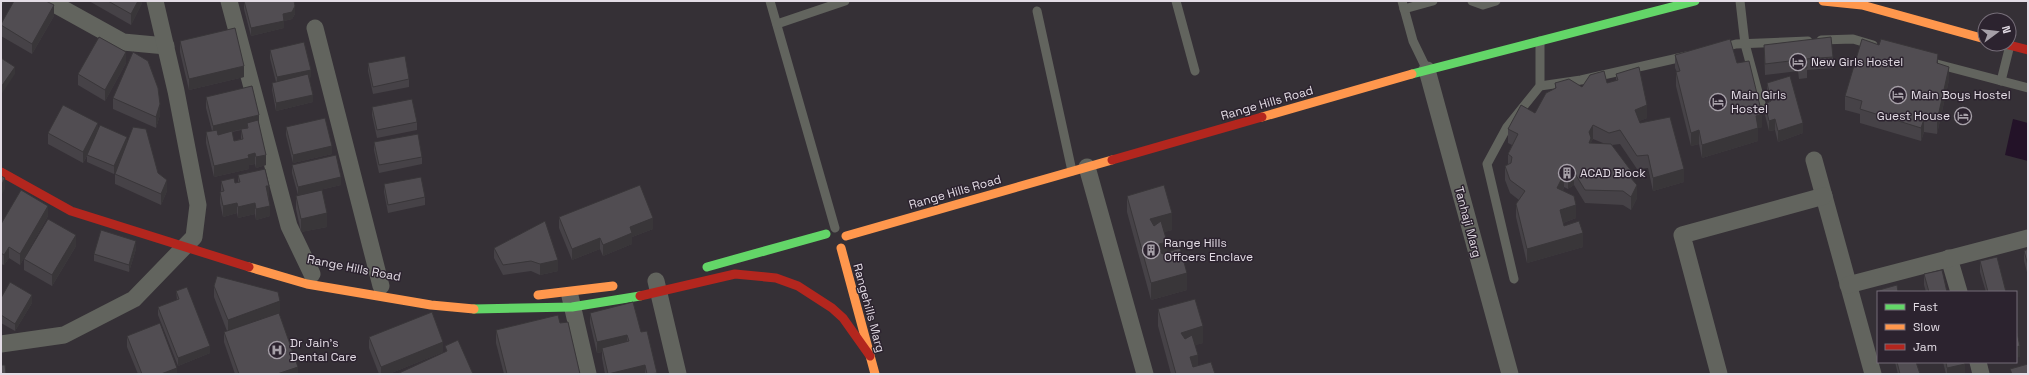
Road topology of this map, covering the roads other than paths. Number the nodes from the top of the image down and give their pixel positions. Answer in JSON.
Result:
{"nodes":[{"id":1,"x":49,"y":1,"type":"edge"},
{"id":2,"x":155,"y":1,"type":"edge"},
{"id":3,"x":229,"y":1,"type":"edge"},
{"id":4,"x":770,"y":1,"type":"edge"},
{"id":5,"x":845,"y":1,"type":"edge"},
{"id":6,"x":1176,"y":1,"type":"edge"},
{"id":7,"x":1433,"y":1,"type":"edge"},
{"id":8,"x":1472,"y":1,"type":"edge"},
{"id":9,"x":1496,"y":1,"type":"edge"},
{"id":10,"x":1695,"y":1,"type":"edge"},
{"id":11,"x":1740,"y":1,"type":"edge"},
{"id":12,"x":1823,"y":1,"type":"edge"},
{"id":13,"x":1403,"y":5,"type":"edge"},
{"id":14,"x":1037,"y":11,"type":"dead end"},
{"id":15,"x":777,"y":24,"type":"junction"},
{"id":16,"x":315,"y":28,"type":"dead end"},
{"id":17,"x":1977,"y":36,"type":"edge"},
{"id":18,"x":1540,"y":40,"type":"junction"},
{"id":19,"x":1745,"y":44,"type":"junction"},
{"id":20,"x":166,"y":46,"type":"junction"},
{"id":21,"x":2017,"y":47,"type":"edge"},
{"id":22,"x":1883,"y":48,"type":"edge"},
{"id":23,"x":1713,"y":50,"type":"edge"},
{"id":24,"x":2028,"y":50,"type":"edge"},
{"id":25,"x":2006,"y":52,"type":"edge"},
{"id":26,"x":1697,"y":53,"type":"edge"},
{"id":27,"x":1928,"y":61,"type":"edge"},
{"id":28,"x":1427,"y":70,"type":"junction"},
{"id":29,"x":1195,"y":71,"type":"dead end"},
{"id":30,"x":2001,"y":81,"type":"junction"},
{"id":31,"x":1540,"y":86,"type":"junction"},
{"id":32,"x":2028,"y":88,"type":"edge"},
{"id":33,"x":1762,"y":107,"type":"edge"},
{"id":34,"x":1814,"y":160,"type":"dead end"},
{"id":35,"x":1079,"y":169,"type":"junction"},
{"id":36,"x":1,"y":172,"type":"edge"},
{"id":37,"x":1824,"y":196,"type":"junction"},
{"id":38,"x":835,"y":228,"type":"junction"},
{"id":39,"x":826,"y":234,"type":"junction"},
{"id":40,"x":846,"y":236,"type":"junction"},
{"id":41,"x":2028,"y":238,"type":"edge"},
{"id":42,"x":191,"y":239,"type":"junction"},
{"id":43,"x":834,"y":247,"type":"junction"},
{"id":44,"x":1949,"y":258,"type":"junction"},
{"id":45,"x":757,"y":268,"type":"dead end"},
{"id":46,"x":697,"y":269,"type":"dead end"},
{"id":47,"x":309,"y":273,"type":"dead end"},
{"id":48,"x":735,"y":274,"type":"junction"},
{"id":49,"x":1514,"y":279,"type":"dead end"},
{"id":50,"x":656,"y":284,"type":"junction"},
{"id":51,"x":620,"y":285,"type":"dead end"},
{"id":52,"x":1848,"y":285,"type":"junction"},
{"id":53,"x":380,"y":286,"type":"dead end"},
{"id":54,"x":1958,"y":291,"type":"edge"},
{"id":55,"x":531,"y":295,"type":"dead end"},
{"id":56,"x":570,"y":299,"type":"junction"},
{"id":57,"x":1,"y":344,"type":"edge"},
{"id":58,"x":870,"y":356,"type":"junction"},
{"id":59,"x":1978,"y":363,"type":"edge"},
{"id":60,"x":588,"y":374,"type":"edge"},
{"id":61,"x":678,"y":374,"type":"edge"},
{"id":62,"x":875,"y":374,"type":"edge"},
{"id":63,"x":1145,"y":374,"type":"edge"},
{"id":64,"x":1510,"y":374,"type":"edge"},
{"id":65,"x":1719,"y":374,"type":"edge"},
{"id":66,"x":1873,"y":374,"type":"edge"},
{"id":67,"x":1981,"y":374,"type":"edge"}],
"edges":[{"from":1,"to":20,"type":"street"},
{"from":2,"to":20,"type":"street"},
{"from":3,"to":47,"type":"street"},
{"from":4,"to":15,"type":"lane"},
{"from":5,"to":15,"type":"lane"},
{"from":6,"to":29,"type":"lane"},
{"from":7,"to":13,"type":"lane"},
{"from":8,"to":9,"type":"lane"},
{"from":10,"to":18,"type":"main road","name":"Range Hills Road"},
{"from":11,"to":19,"type":"lane"},
{"from":12,"to":17,"type":"main road"},
{"from":13,"to":28,"type":"lane"},
{"from":14,"to":35,"type":"lane"},
{"from":15,"to":38,"type":"lane"},
{"from":16,"to":53,"type":"street"},
{"from":18,"to":28,"type":"main road","name":"Range Hills Road"},
{"from":18,"to":31,"type":"lane"},
{"from":19,"to":22,"type":"lane"},
{"from":19,"to":23,"type":"lane"},
{"from":19,"to":33,"type":"lane"},
{"from":20,"to":42,"type":"street"},
{"from":21,"to":24,"type":"main road"},
{"from":25,"to":30,"type":"lane"},
{"from":26,"to":31,"type":"lane"},
{"from":27,"to":30,"type":"lane"},
{"from":28,"to":35,"type":"main road","name":"Range Hills Road"},
{"from":28,"to":64,"type":"street","name":"Tanhaji Marg"},
{"from":30,"to":32,"type":"lane"},
{"from":31,"to":49,"type":"lane"},
{"from":34,"to":37,"type":"street"},
{"from":35,"to":40,"type":"main road","name":"Range Hills Road"},
{"from":35,"to":63,"type":"street"},
{"from":36,"to":42,"type":"main road"},
{"from":37,"to":52,"type":"street"},
{"from":37,"to":65,"type":"street"},
{"from":38,"to":39,"type":"main road"},
{"from":38,"to":40,"type":"main road"},
{"from":39,"to":43,"type":"main road"},
{"from":39,"to":46,"type":"main road"},
{"from":40,"to":43,"type":"main road"},
{"from":41,"to":44,"type":"street"},
{"from":42,"to":56,"type":"main road"},
{"from":42,"to":57,"type":"street"},
{"from":43,"to":58,"type":"main road","name":"Rangehills Marg"},
{"from":44,"to":52,"type":"street"},
{"from":44,"to":54,"type":"street"},
{"from":45,"to":48,"type":"main road"},
{"from":48,"to":50,"type":"main road"},
{"from":48,"to":58,"type":"main road"},
{"from":50,"to":56,"type":"main road"},
{"from":50,"to":61,"type":"street"},
{"from":51,"to":56,"type":"main road"},
{"from":52,"to":66,"type":"street"},
{"from":55,"to":56,"type":"main road"},
{"from":56,"to":60,"type":"street"},
{"from":58,"to":62,"type":"main road","name":"Rangehills Marg"},
{"from":59,"to":67,"type":"street"}]}
